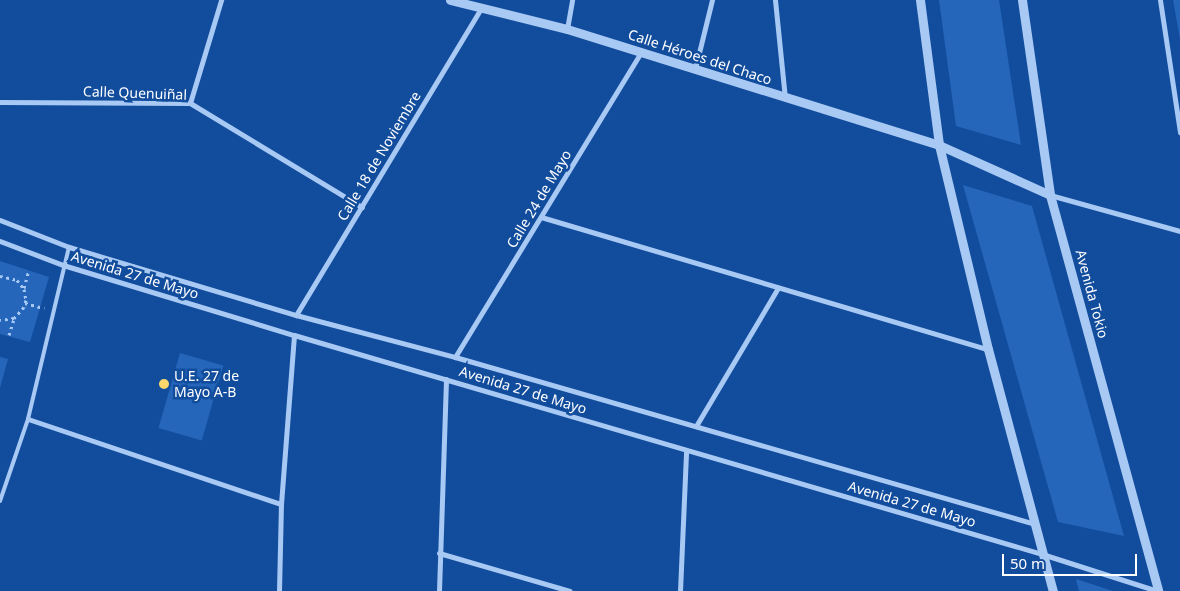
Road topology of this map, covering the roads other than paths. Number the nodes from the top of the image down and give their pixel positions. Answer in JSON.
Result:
{"nodes":[{"id":1,"x":221,"y":0,"type":"edge"},
{"id":2,"x":450,"y":0,"type":"edge"},
{"id":3,"x":572,"y":0,"type":"edge"},
{"id":4,"x":712,"y":0,"type":"edge"},
{"id":5,"x":775,"y":0,"type":"edge"},
{"id":6,"x":920,"y":0,"type":"edge"},
{"id":7,"x":1022,"y":0,"type":"edge"},
{"id":8,"x":1160,"y":0,"type":"edge"},
{"id":9,"x":481,"y":8,"type":"junction"},
{"id":10,"x":567,"y":30,"type":"junction"},
{"id":11,"x":641,"y":52,"type":"junction"},
{"id":12,"x":695,"y":69,"type":"junction"},
{"id":13,"x":785,"y":98,"type":"junction"},
{"id":14,"x":0,"y":102,"type":"edge"},
{"id":15,"x":190,"y":104,"type":"junction"},
{"id":16,"x":1179,"y":114,"type":"edge"},
{"id":17,"x":1180,"y":132,"type":"edge"},
{"id":18,"x":939,"y":145,"type":"junction"},
{"id":19,"x":1050,"y":194,"type":"junction"},
{"id":20,"x":362,"y":207,"type":"junction"},
{"id":21,"x":541,"y":217,"type":"junction"},
{"id":22,"x":0,"y":220,"type":"edge"},
{"id":23,"x":1180,"y":231,"type":"edge"},
{"id":24,"x":0,"y":241,"type":"edge"},
{"id":25,"x":69,"y":247,"type":"junction"},
{"id":26,"x":63,"y":264,"type":"junction"},
{"id":27,"x":778,"y":288,"type":"junction"},
{"id":28,"x":296,"y":315,"type":"junction"},
{"id":29,"x":294,"y":335,"type":"junction"},
{"id":30,"x":988,"y":349,"type":"junction"},
{"id":31,"x":455,"y":357,"type":"junction"},
{"id":32,"x":446,"y":379,"type":"junction"},
{"id":33,"x":28,"y":419,"type":"junction"},
{"id":34,"x":696,"y":426,"type":"junction"},
{"id":35,"x":686,"y":450,"type":"junction"},
{"id":36,"x":0,"y":501,"type":"edge"},
{"id":37,"x":281,"y":504,"type":"junction"},
{"id":38,"x":1036,"y":524,"type":"junction"},
{"id":39,"x":440,"y":553,"type":"junction"},
{"id":40,"x":1042,"y":554,"type":"junction"},
{"id":41,"x":279,"y":591,"type":"edge"},
{"id":42,"x":438,"y":591,"type":"edge"},
{"id":43,"x":570,"y":591,"type":"edge"},
{"id":44,"x":680,"y":591,"type":"edge"},
{"id":45,"x":1053,"y":591,"type":"edge"},
{"id":46,"x":1157,"y":591,"type":"edge"}],
"edges":[{"from":1,"to":15,"type":"street"},
{"from":2,"to":9,"type":"street","name":"Calle Héroes del Chaco"},
{"from":3,"to":10,"type":"street"},
{"from":4,"to":12,"type":"street"},
{"from":5,"to":13,"type":"street"},
{"from":6,"to":18,"type":"street"},
{"from":7,"to":19,"type":"street","name":"Avenida Tokio"},
{"from":8,"to":16,"type":"street"},
{"from":9,"to":10,"type":"street","name":"Calle Héroes del Chaco"},
{"from":9,"to":20,"type":"street","name":"Calle 18 de Noviembre"},
{"from":10,"to":11,"type":"street","name":"Calle Héroes del Chaco"},
{"from":11,"to":12,"type":"street","name":"Calle Héroes del Chaco"},
{"from":11,"to":21,"type":"street","name":"Calle 24 de Mayo"},
{"from":12,"to":13,"type":"street","name":"Calle Héroes del Chaco"},
{"from":13,"to":18,"type":"street","name":"Calle Héroes del Chaco"},
{"from":14,"to":15,"type":"street","name":"Calle Quenuiñal"},
{"from":15,"to":20,"type":"street","name":"Calle Quenuiñal"},
{"from":16,"to":17,"type":"street"},
{"from":18,"to":19,"type":"street","name":"Calle Héroes del Chaco"},
{"from":18,"to":30,"type":"street"},
{"from":19,"to":23,"type":"street"},
{"from":19,"to":46,"type":"street","name":"Avenida Tokio"},
{"from":20,"to":28,"type":"street","name":"Calle 18 de Noviembre"},
{"from":21,"to":27,"type":"street"},
{"from":21,"to":31,"type":"street","name":"Calle 24 de Mayo"},
{"from":22,"to":25,"type":"street","name":"Avenida 27 de Mayo"},
{"from":24,"to":26,"type":"street","name":"Avenida 27 de Mayo"},
{"from":25,"to":26,"type":"lane"},
{"from":25,"to":28,"type":"street","name":"Avenida 27 de Mayo"},
{"from":26,"to":29,"type":"street","name":"Avenida 27 de Mayo"},
{"from":26,"to":33,"type":"lane"},
{"from":27,"to":30,"type":"street"},
{"from":27,"to":34,"type":"street"},
{"from":28,"to":31,"type":"street","name":"Avenida 27 de Mayo"},
{"from":29,"to":32,"type":"street","name":"Avenida 27 de Mayo"},
{"from":29,"to":37,"type":"street"},
{"from":30,"to":38,"type":"street"},
{"from":31,"to":34,"type":"street","name":"Avenida 27 de Mayo"},
{"from":32,"to":35,"type":"street","name":"Avenida 27 de Mayo"},
{"from":32,"to":39,"type":"street"},
{"from":33,"to":36,"type":"lane"},
{"from":33,"to":37,"type":"street"},
{"from":34,"to":38,"type":"street","name":"Avenida 27 de Mayo"},
{"from":35,"to":40,"type":"street","name":"Avenida 27 de Mayo"},
{"from":35,"to":44,"type":"street"},
{"from":37,"to":41,"type":"street"},
{"from":38,"to":40,"type":"street"},
{"from":39,"to":42,"type":"street"},
{"from":39,"to":43,"type":"street"},
{"from":40,"to":45,"type":"street"},
{"from":40,"to":46,"type":"street","name":"Avenida 27 de Mayo"}]}
